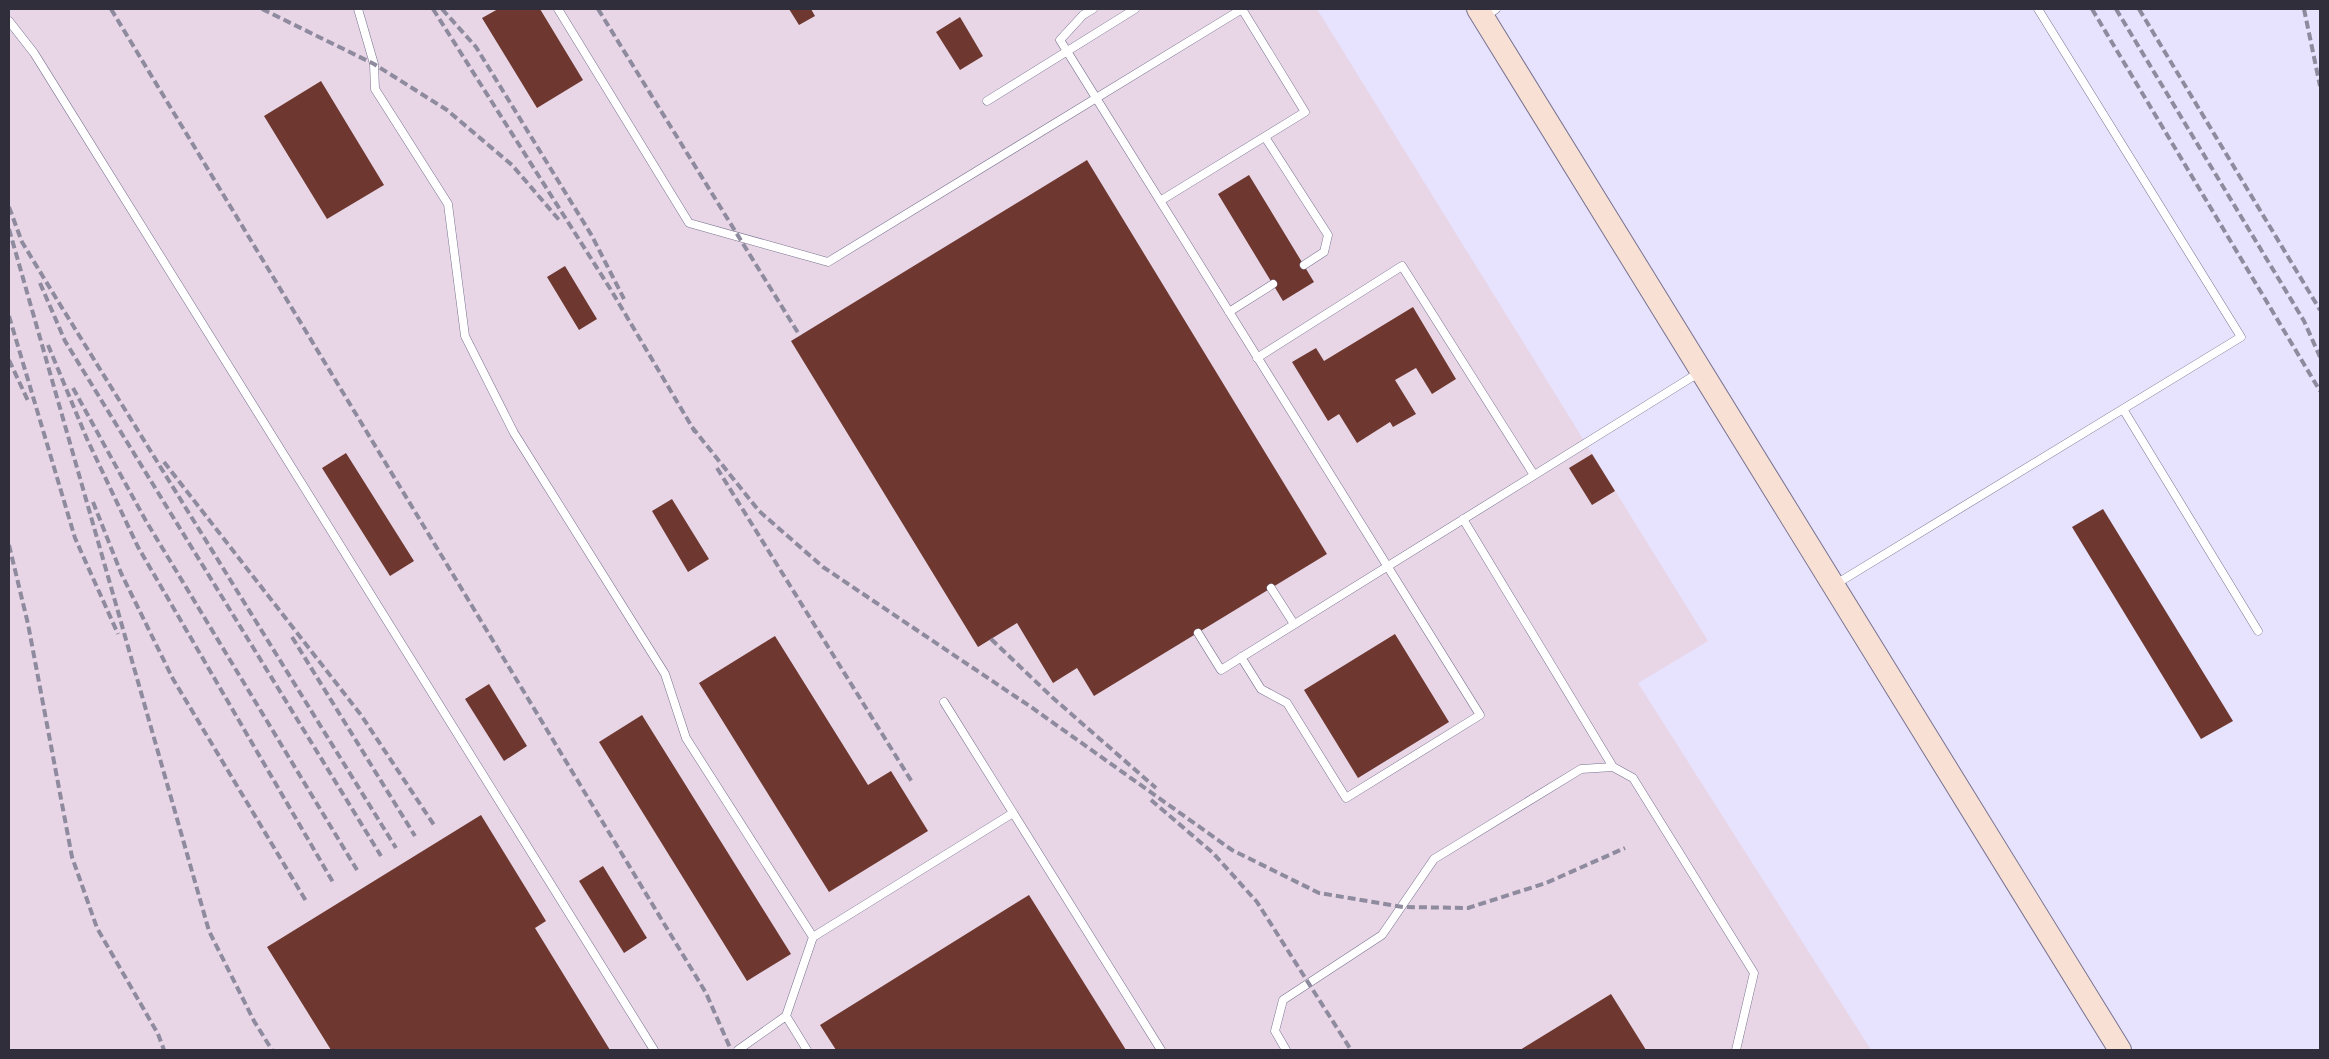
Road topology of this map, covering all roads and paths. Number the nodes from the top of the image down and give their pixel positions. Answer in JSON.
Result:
{"nodes":[{"id":1,"x":358,"y":9,"type":"edge"},
{"id":2,"x":558,"y":9,"type":"edge"},
{"id":3,"x":1092,"y":9,"type":"edge"},
{"id":4,"x":1135,"y":9,"type":"edge"},
{"id":5,"x":1242,"y":9,"type":"edge"},
{"id":6,"x":2038,"y":9,"type":"edge"},
{"id":7,"x":1486,"y":12,"type":"edge"},
{"id":8,"x":9,"y":21,"type":"edge"},
{"id":9,"x":1067,"y":52,"type":"junction"},
{"id":10,"x":1096,"y":98,"type":"junction"},
{"id":11,"x":987,"y":101,"type":"dead end"},
{"id":12,"x":1265,"y":137,"type":"junction"},
{"id":13,"x":1160,"y":201,"type":"junction"},
{"id":14,"x":1304,"y":265,"type":"dead end"},
{"id":15,"x":1273,"y":284,"type":"dead end"},
{"id":16,"x":1229,"y":312,"type":"junction"},
{"id":17,"x":1257,"y":358,"type":"junction"},
{"id":18,"x":1700,"y":372,"type":"junction"},
{"id":19,"x":2123,"y":409,"type":"junction"},
{"id":20,"x":1534,"y":475,"type":"junction"},
{"id":21,"x":1463,"y":519,"type":"junction"},
{"id":22,"x":1387,"y":566,"type":"junction"},
{"id":23,"x":1832,"y":586,"type":"junction"},
{"id":24,"x":1271,"y":588,"type":"dead end"},
{"id":25,"x":1294,"y":624,"type":"junction"},
{"id":26,"x":2258,"y":631,"type":"dead end"},
{"id":27,"x":1198,"y":633,"type":"dead end"},
{"id":28,"x":1241,"y":657,"type":"junction"},
{"id":29,"x":944,"y":702,"type":"dead end"},
{"id":30,"x":1613,"y":767,"type":"junction"},
{"id":31,"x":1013,"y":813,"type":"junction"},
{"id":32,"x":813,"y":937,"type":"junction"},
{"id":33,"x":786,"y":1016,"type":"junction"},
{"id":34,"x":654,"y":1050,"type":"edge"},
{"id":35,"x":738,"y":1050,"type":"edge"},
{"id":36,"x":807,"y":1050,"type":"edge"},
{"id":37,"x":1161,"y":1050,"type":"edge"},
{"id":38,"x":1286,"y":1050,"type":"edge"},
{"id":39,"x":1736,"y":1050,"type":"edge"},
{"id":40,"x":2120,"y":1050,"type":"edge"}],
"edges":[{"from":1,"to":32,"type":"lane"},
{"from":2,"to":10,"type":"lane"},
{"from":3,"to":9,"type":"lane"},
{"from":4,"to":9,"type":"lane"},
{"from":5,"to":10,"type":"lane"},
{"from":5,"to":12,"type":"lane"},
{"from":6,"to":19,"type":"lane"},
{"from":7,"to":18,"type":"street"},
{"from":8,"to":34,"type":"lane"},
{"from":9,"to":10,"type":"lane"},
{"from":9,"to":11,"type":"lane"},
{"from":10,"to":13,"type":"lane"},
{"from":12,"to":13,"type":"lane"},
{"from":12,"to":14,"type":"lane"},
{"from":13,"to":16,"type":"lane"},
{"from":15,"to":16,"type":"lane"},
{"from":16,"to":17,"type":"lane"},
{"from":17,"to":20,"type":"lane"},
{"from":17,"to":22,"type":"lane"},
{"from":18,"to":20,"type":"lane"},
{"from":18,"to":23,"type":"street"},
{"from":19,"to":23,"type":"lane"},
{"from":19,"to":26,"type":"lane"},
{"from":20,"to":21,"type":"lane"},
{"from":21,"to":22,"type":"lane"},
{"from":21,"to":30,"type":"lane"},
{"from":22,"to":25,"type":"lane"},
{"from":22,"to":28,"type":"lane"},
{"from":23,"to":40,"type":"street"},
{"from":24,"to":25,"type":"lane"},
{"from":25,"to":28,"type":"lane"},
{"from":27,"to":28,"type":"lane"},
{"from":29,"to":31,"type":"lane"},
{"from":30,"to":38,"type":"lane"},
{"from":30,"to":39,"type":"lane"},
{"from":31,"to":32,"type":"lane"},
{"from":31,"to":37,"type":"lane"},
{"from":32,"to":33,"type":"lane"},
{"from":33,"to":35,"type":"lane"},
{"from":33,"to":36,"type":"lane"}]}
